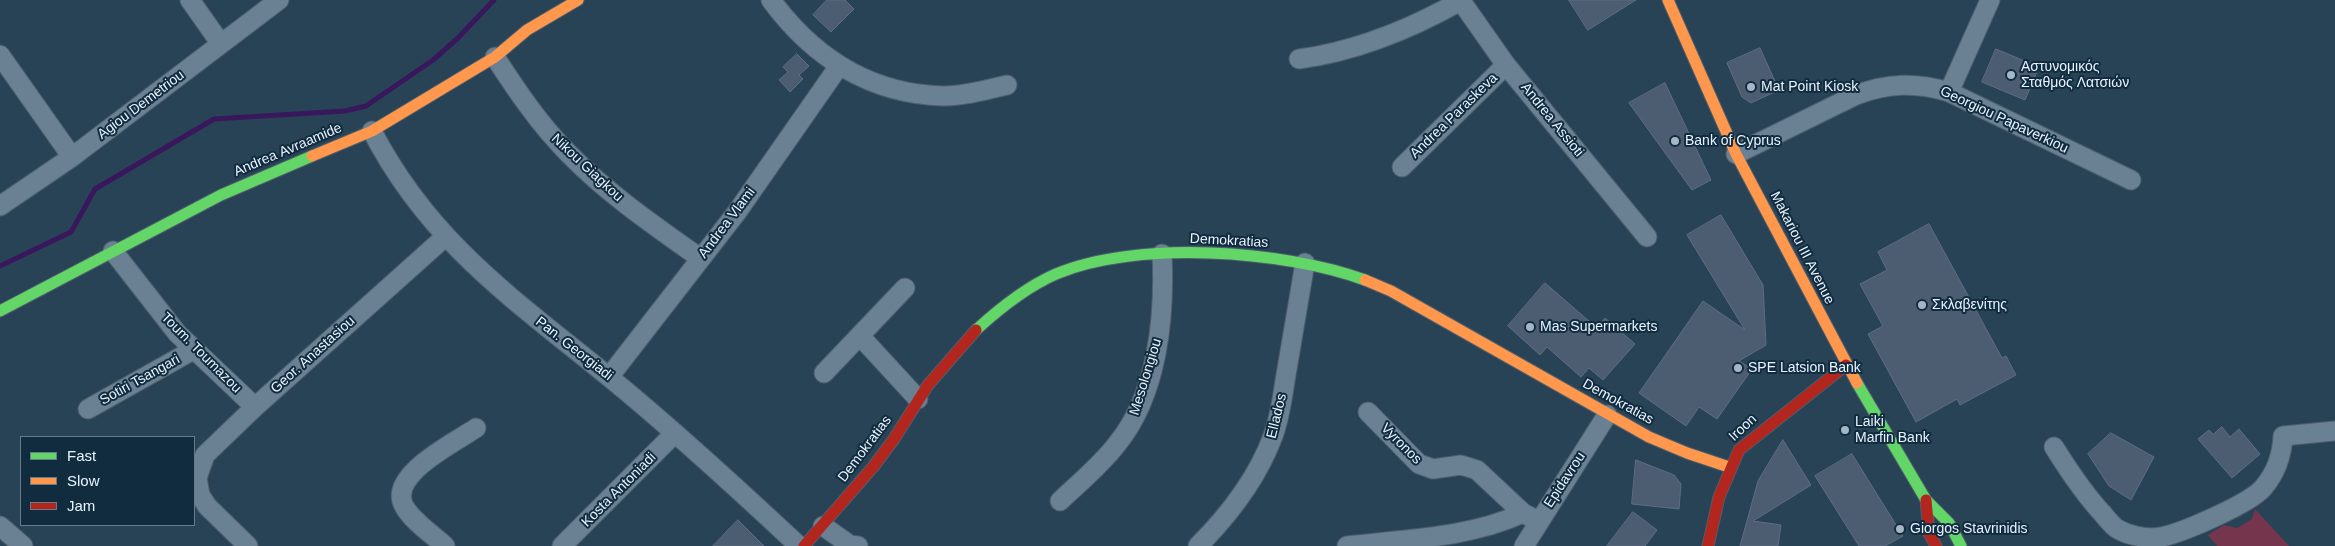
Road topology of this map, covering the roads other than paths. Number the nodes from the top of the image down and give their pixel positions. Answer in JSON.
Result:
{"nodes":[{"id":1,"x":190,"y":0,"type":"edge"},
{"id":2,"x":279,"y":0,"type":"edge"},
{"id":3,"x":578,"y":0,"type":"edge"},
{"id":4,"x":771,"y":0,"type":"edge"},
{"id":5,"x":1461,"y":0,"type":"edge"},
{"id":6,"x":1668,"y":0,"type":"edge"},
{"id":7,"x":1990,"y":0,"type":"edge"},
{"id":8,"x":221,"y":44,"type":"junction"},
{"id":9,"x":0,"y":56,"type":"edge"},
{"id":10,"x":495,"y":57,"type":"junction"},
{"id":11,"x":1300,"y":60,"type":"dead end"},
{"id":12,"x":1506,"y":65,"type":"junction"},
{"id":13,"x":839,"y":66,"type":"junction"},
{"id":14,"x":1007,"y":85,"type":"dead end"},
{"id":15,"x":1948,"y":92,"type":"junction"},
{"id":16,"x":372,"y":131,"type":"junction"},
{"id":17,"x":1736,"y":154,"type":"junction"},
{"id":18,"x":72,"y":157,"type":"junction"},
{"id":19,"x":1402,"y":167,"type":"dead end"},
{"id":20,"x":2131,"y":180,"type":"dead end"},
{"id":21,"x":0,"y":206,"type":"edge"},
{"id":22,"x":445,"y":237,"type":"junction"},
{"id":23,"x":1647,"y":237,"type":"dead end"},
{"id":24,"x":113,"y":251,"type":"junction"},
{"id":25,"x":1162,"y":254,"type":"junction"},
{"id":26,"x":700,"y":258,"type":"junction"},
{"id":27,"x":1306,"y":263,"type":"junction"},
{"id":28,"x":906,"y":288,"type":"dead end"},
{"id":29,"x":0,"y":311,"type":"edge"},
{"id":30,"x":860,"y":336,"type":"junction"},
{"id":31,"x":193,"y":350,"type":"junction"},
{"id":32,"x":1846,"y":365,"type":"junction"},
{"id":33,"x":824,"y":373,"type":"dead end"},
{"id":34,"x":609,"y":377,"type":"junction"},
{"id":35,"x":918,"y":399,"type":"junction"},
{"id":36,"x":255,"y":407,"type":"junction"},
{"id":37,"x":88,"y":409,"type":"dead end"},
{"id":38,"x":1368,"y":412,"type":"dead end"},
{"id":39,"x":1607,"y":415,"type":"junction"},
{"id":40,"x":476,"y":428,"type":"dead end"},
{"id":41,"x":2335,"y":432,"type":"edge"},
{"id":42,"x":675,"y":433,"type":"junction"},
{"id":43,"x":2054,"y":447,"type":"dead end"},
{"id":44,"x":1729,"y":467,"type":"junction"},
{"id":45,"x":1926,"y":500,"type":"junction"},
{"id":46,"x":1060,"y":501,"type":"dead end"},
{"id":47,"x":1530,"y":517,"type":"junction"},
{"id":48,"x":0,"y":526,"type":"edge"},
{"id":49,"x":823,"y":526,"type":"junction"},
{"id":50,"x":2156,"y":541,"type":"edge"},
{"id":51,"x":23,"y":546,"type":"edge"},
{"id":52,"x":248,"y":546,"type":"edge"},
{"id":53,"x":445,"y":546,"type":"edge"},
{"id":54,"x":562,"y":546,"type":"edge"},
{"id":55,"x":799,"y":546,"type":"edge"},
{"id":56,"x":804,"y":546,"type":"edge"},
{"id":57,"x":858,"y":546,"type":"edge"},
{"id":58,"x":1198,"y":546,"type":"edge"},
{"id":59,"x":1348,"y":546,"type":"edge"},
{"id":60,"x":1524,"y":546,"type":"edge"},
{"id":61,"x":1708,"y":546,"type":"edge"},
{"id":62,"x":1936,"y":546,"type":"edge"},
{"id":63,"x":1961,"y":546,"type":"edge"}],
"edges":[{"from":1,"to":8,"type":"street"},
{"from":2,"to":8,"type":"street","name":"Agiou Demetriou"},
{"from":3,"to":10,"type":"street","name":"Andrea Avraamide"},
{"from":4,"to":13,"type":"street"},
{"from":5,"to":11,"type":"street"},
{"from":5,"to":12,"type":"street","name":"Andrea Assioti"},
{"from":6,"to":17,"type":"street","name":"Makariou III Avenue"},
{"from":7,"to":15,"type":"street"},
{"from":8,"to":18,"type":"street","name":"Agiou Demetriou"},
{"from":9,"to":18,"type":"street"},
{"from":10,"to":16,"type":"street","name":"Andrea Avraamide"},
{"from":10,"to":26,"type":"street","name":"Nikou Giagkou"},
{"from":12,"to":19,"type":"street","name":"Andrea Paraskeva"},
{"from":12,"to":23,"type":"street","name":"Andrea Assioti"},
{"from":13,"to":14,"type":"street"},
{"from":13,"to":26,"type":"street","name":"Andrea Vlami"},
{"from":15,"to":17,"type":"street","name":"Georgiou Papaverkiou"},
{"from":15,"to":20,"type":"street","name":"Georgiou Papaverkiou"},
{"from":16,"to":22,"type":"street","name":"Pan. Georgiadi"},
{"from":16,"to":24,"type":"street","name":"Andrea Avraamide"},
{"from":17,"to":32,"type":"street","name":"Makariou III Avenue"},
{"from":18,"to":21,"type":"street","name":"Agiou Demetriou"},
{"from":22,"to":34,"type":"street","name":"Pan. Georgiadi"},
{"from":22,"to":36,"type":"street","name":"Geor. Anastasiou"},
{"from":24,"to":29,"type":"street","name":"Andrea Avraamide"},
{"from":24,"to":31,"type":"street","name":"Toum. Toumazou"},
{"from":25,"to":27,"type":"street","name":"Demokratias"},
{"from":25,"to":35,"type":"street","name":"Demokratias"},
{"from":25,"to":46,"type":"street","name":"Mesolongiou"},
{"from":26,"to":34,"type":"street","name":"Andrea Vlami"},
{"from":27,"to":39,"type":"street","name":"Demokratias"},
{"from":27,"to":58,"type":"street","name":"Ellados"},
{"from":28,"to":30,"type":"street"},
{"from":30,"to":33,"type":"street"},
{"from":30,"to":35,"type":"street"},
{"from":31,"to":36,"type":"street","name":"Toum. Toumazou"},
{"from":31,"to":37,"type":"street","name":"Sotiri Tsangari"},
{"from":32,"to":44,"type":"street","name":"Iroon"},
{"from":32,"to":45,"type":"street","name":"Makariou III Avenue"},
{"from":34,"to":42,"type":"street","name":"Pan. Georgiadi"},
{"from":35,"to":49,"type":"street","name":"Demokratias"},
{"from":36,"to":52,"type":"street","name":"Geor. Anastasiou"},
{"from":38,"to":47,"type":"street","name":"Vyronos"},
{"from":39,"to":44,"type":"street","name":"Demokratias"},
{"from":39,"to":47,"type":"street","name":"Epidavrou"},
{"from":40,"to":53,"type":"street"},
{"from":41,"to":50,"type":"street"},
{"from":42,"to":54,"type":"street","name":"Kosta Antoniadi"},
{"from":42,"to":55,"type":"street","name":"Pan. Georgiadi"},
{"from":43,"to":50,"type":"street"},
{"from":44,"to":61,"type":"street","name":"Iroon"},
{"from":45,"to":62,"type":"street","name":"Makariou III Avenue"},
{"from":45,"to":63,"type":"street","name":"Makariou III Avenue"},
{"from":47,"to":59,"type":"street"},
{"from":47,"to":60,"type":"street","name":"Epidavrou"},
{"from":48,"to":51,"type":"street"},
{"from":49,"to":56,"type":"street","name":"Demokratias"},
{"from":49,"to":57,"type":"street"}]}
